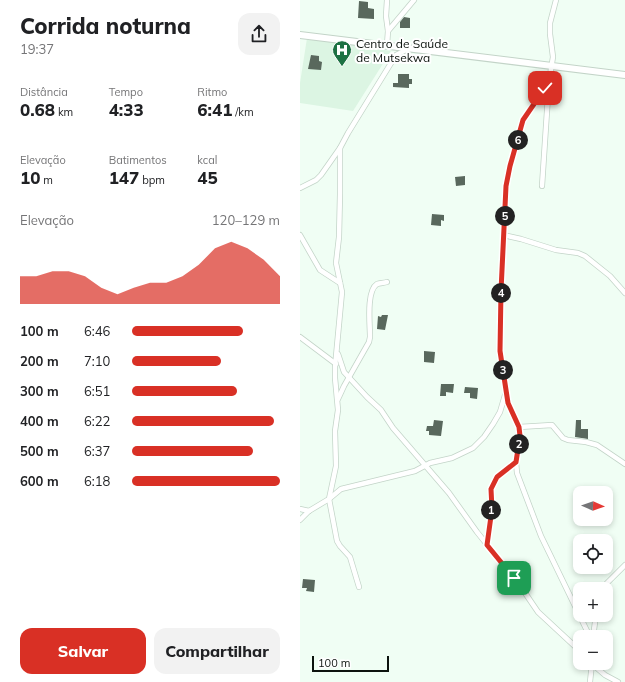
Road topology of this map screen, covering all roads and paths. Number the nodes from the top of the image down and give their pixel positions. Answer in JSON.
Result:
{"nodes":[{"id":1,"x":387,"y":0,"type":"edge"},
{"id":2,"x":414,"y":0,"type":"edge"},
{"id":3,"x":556,"y":0,"type":"edge"},
{"id":4,"x":388,"y":31,"type":"junction"},
{"id":5,"x":300,"y":35,"type":"edge"},
{"id":6,"x":389,"y":46,"type":"junction"},
{"id":7,"x":410,"y":48,"type":"junction"},
{"id":8,"x":396,"y":55,"type":"junction"},
{"id":9,"x":553,"y":58,"type":"junction"},
{"id":10,"x":551,"y":66,"type":"junction"},
{"id":11,"x":561,"y":67,"type":"junction"},
{"id":12,"x":625,"y":75,"type":"edge"},
{"id":13,"x":549,"y":81,"type":"junction"},
{"id":14,"x":340,"y":148,"type":"junction"},
{"id":15,"x":542,"y":186,"type":"dead end"},
{"id":16,"x":300,"y":188,"type":"edge"},
{"id":17,"x":300,"y":235,"type":"edge"},
{"id":18,"x":503,"y":235,"type":"junction"},
{"id":19,"x":387,"y":282,"type":"dead end"},
{"id":20,"x":340,"y":284,"type":"junction"},
{"id":21,"x":625,"y":293,"type":"edge"},
{"id":22,"x":300,"y":337,"type":"edge"},
{"id":23,"x":337,"y":350,"type":"junction"},
{"id":24,"x":336,"y":364,"type":"junction"},
{"id":25,"x":348,"y":377,"type":"junction"},
{"id":26,"x":506,"y":393,"type":"junction"},
{"id":27,"x":338,"y":401,"type":"junction"},
{"id":28,"x":519,"y":427,"type":"junction"},
{"id":29,"x":516,"y":462,"type":"junction"},
{"id":30,"x":625,"y":464,"type":"edge"},
{"id":31,"x":426,"y":465,"type":"junction"},
{"id":32,"x":329,"y":499,"type":"junction"},
{"id":33,"x":300,"y":509,"type":"edge"},
{"id":34,"x":309,"y":511,"type":"junction"},
{"id":35,"x":300,"y":520,"type":"edge"},
{"id":36,"x":487,"y":545,"type":"junction"},
{"id":37,"x":625,"y":565,"type":"edge"},
{"id":38,"x":608,"y":582,"type":"edge"},
{"id":39,"x":359,"y":587,"type":"dead end"},
{"id":40,"x":587,"y":630,"type":"edge"},
{"id":41,"x":573,"y":644,"type":"edge"},
{"id":42,"x":591,"y":670,"type":"edge"},
{"id":43,"x":600,"y":670,"type":"edge"},
{"id":44,"x":590,"y":682,"type":"edge"},
{"id":45,"x":618,"y":682,"type":"edge"}],
"edges":[{"from":1,"to":4,"type":"street"},
{"from":2,"to":4,"type":"street"},
{"from":3,"to":9,"type":"street"},
{"from":4,"to":6,"type":"street"},
{"from":5,"to":6,"type":"street"},
{"from":6,"to":7,"type":"street"},
{"from":6,"to":8,"type":"street"},
{"from":7,"to":8,"type":"street"},
{"from":7,"to":10,"type":"street"},
{"from":8,"to":14,"type":"street"},
{"from":9,"to":10,"type":"street"},
{"from":9,"to":11,"type":"street"},
{"from":10,"to":11,"type":"street"},
{"from":10,"to":13,"type":"street"},
{"from":11,"to":12,"type":"street"},
{"from":13,"to":15,"type":"street"},
{"from":13,"to":18,"type":"street"},
{"from":14,"to":16,"type":"street"},
{"from":14,"to":20,"type":"street"},
{"from":17,"to":20,"type":"street"},
{"from":18,"to":21,"type":"street"},
{"from":18,"to":26,"type":"street"},
{"from":19,"to":25,"type":"street"},
{"from":20,"to":23,"type":"street"},
{"from":22,"to":24,"type":"street"},
{"from":23,"to":24,"type":"street"},
{"from":23,"to":25,"type":"street"},
{"from":24,"to":27,"type":"street"},
{"from":25,"to":27,"type":"street"},
{"from":25,"to":31,"type":"street"},
{"from":26,"to":28,"type":"street"},
{"from":26,"to":31,"type":"street"},
{"from":27,"to":32,"type":"street"},
{"from":28,"to":29,"type":"street"},
{"from":28,"to":30,"type":"street"},
{"from":29,"to":36,"type":"street"},
{"from":29,"to":40,"type":"street"},
{"from":31,"to":32,"type":"street"},
{"from":31,"to":36,"type":"street"},
{"from":32,"to":34,"type":"street"},
{"from":32,"to":39,"type":"street"},
{"from":33,"to":34,"type":"street"},
{"from":34,"to":35,"type":"street"},
{"from":36,"to":41,"type":"street"},
{"from":37,"to":38,"type":"street"},
{"from":42,"to":44,"type":"street"},
{"from":43,"to":45,"type":"street"}]}
